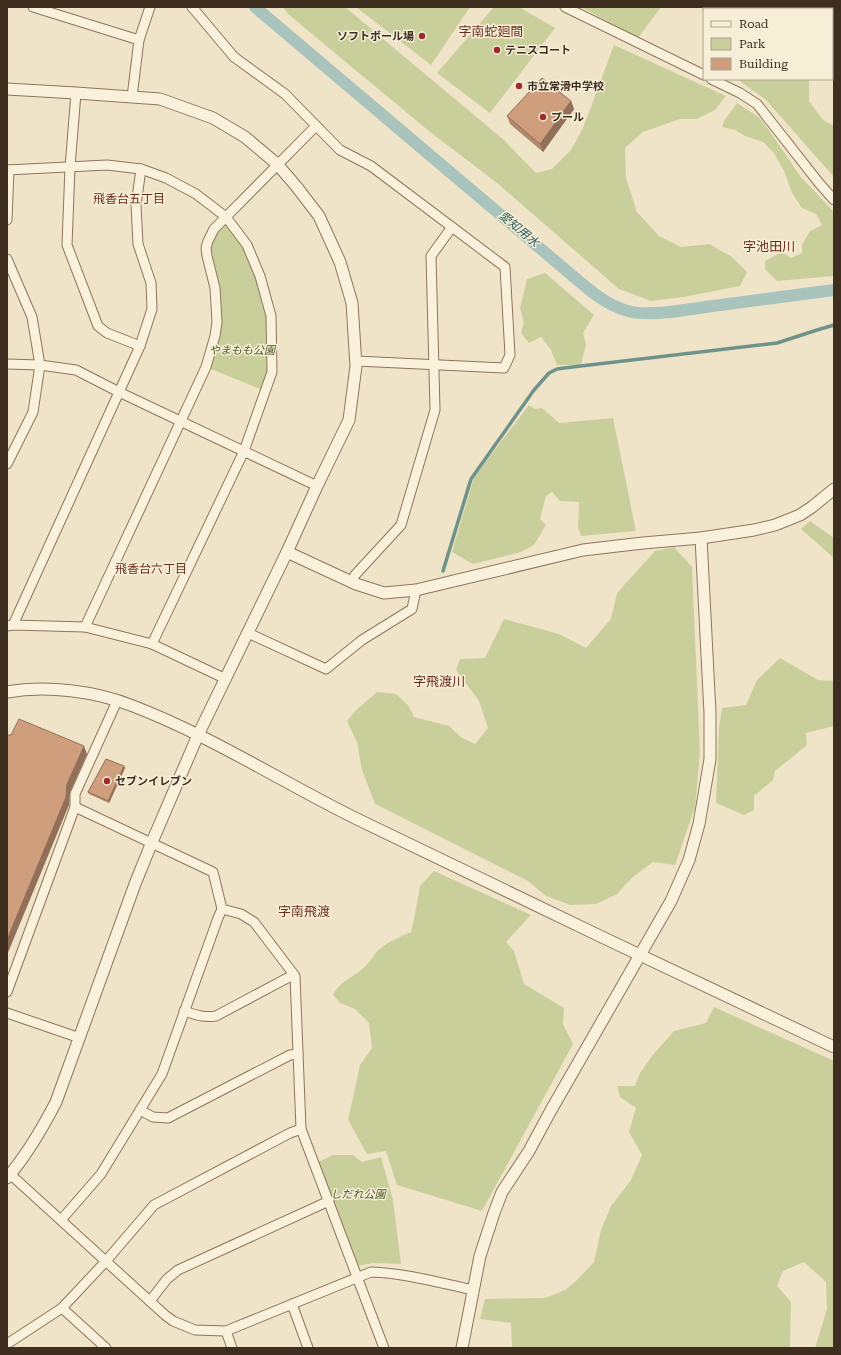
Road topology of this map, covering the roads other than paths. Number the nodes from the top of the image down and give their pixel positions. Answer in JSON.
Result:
{"nodes":[{"id":1,"x":33,"y":7,"type":"edge"},
{"id":2,"x":150,"y":7,"type":"edge"},
{"id":3,"x":192,"y":7,"type":"edge"},
{"id":4,"x":565,"y":7,"type":"edge"},
{"id":5,"x":139,"y":40,"type":"junction"},
{"id":6,"x":703,"y":75,"type":"edge"},
{"id":7,"x":713,"y":80,"type":"edge"},
{"id":8,"x":7,"y":89,"type":"edge"},
{"id":9,"x":76,"y":93,"type":"junction"},
{"id":10,"x":132,"y":97,"type":"junction"},
{"id":11,"x":316,"y":126,"type":"junction"},
{"id":12,"x":277,"y":164,"type":"junction"},
{"id":13,"x":70,"y":168,"type":"junction"},
{"id":14,"x":142,"y":169,"type":"junction"},
{"id":15,"x":8,"y":170,"type":"edge"},
{"id":16,"x":834,"y":200,"type":"edge"},
{"id":17,"x":226,"y":217,"type":"junction"},
{"id":18,"x":7,"y":220,"type":"edge"},
{"id":19,"x":452,"y":227,"type":"junction"},
{"id":20,"x":7,"y":259,"type":"edge"},
{"id":21,"x":140,"y":346,"type":"junction"},
{"id":22,"x":356,"y":361,"type":"junction"},
{"id":23,"x":7,"y":364,"type":"edge"},
{"id":24,"x":434,"y":364,"type":"junction"},
{"id":25,"x":40,"y":365,"type":"junction"},
{"id":26,"x":119,"y":392,"type":"junction"},
{"id":27,"x":180,"y":422,"type":"junction"},
{"id":28,"x":244,"y":451,"type":"junction"},
{"id":29,"x":7,"y":464,"type":"edge"},
{"id":30,"x":317,"y":486,"type":"junction"},
{"id":31,"x":834,"y":489,"type":"edge"},
{"id":32,"x":701,"y":538,"type":"junction"},
{"id":33,"x":287,"y":552,"type":"junction"},
{"id":34,"x":352,"y":582,"type":"junction"},
{"id":35,"x":416,"y":590,"type":"junction"},
{"id":36,"x":10,"y":626,"type":"edge"},
{"id":37,"x":85,"y":627,"type":"junction"},
{"id":38,"x":248,"y":632,"type":"junction"},
{"id":39,"x":152,"y":644,"type":"junction"},
{"id":40,"x":226,"y":678,"type":"junction"},
{"id":41,"x":7,"y":692,"type":"edge"},
{"id":42,"x":116,"y":701,"type":"junction"},
{"id":43,"x":198,"y":735,"type":"junction"},
{"id":44,"x":75,"y":807,"type":"junction"},
{"id":45,"x":152,"y":842,"type":"junction"},
{"id":46,"x":222,"y":909,"type":"junction"},
{"id":47,"x":639,"y":955,"type":"junction"},
{"id":48,"x":293,"y":974,"type":"junction"},
{"id":49,"x":7,"y":992,"type":"edge"},
{"id":50,"x":184,"y":1011,"type":"junction"},
{"id":51,"x":7,"y":1013,"type":"edge"},
{"id":52,"x":80,"y":1038,"type":"junction"},
{"id":53,"x":834,"y":1047,"type":"edge"},
{"id":54,"x":298,"y":1054,"type":"junction"},
{"id":55,"x":140,"y":1110,"type":"junction"},
{"id":56,"x":302,"y":1129,"type":"junction"},
{"id":57,"x":9,"y":1176,"type":"edge"},
{"id":58,"x":328,"y":1201,"type":"junction"},
{"id":59,"x":61,"y":1220,"type":"junction"},
{"id":60,"x":106,"y":1261,"type":"junction"},
{"id":61,"x":357,"y":1277,"type":"junction"},
{"id":62,"x":473,"y":1290,"type":"junction"},
{"id":63,"x":150,"y":1301,"type":"junction"},
{"id":64,"x":292,"y":1304,"type":"junction"},
{"id":65,"x":62,"y":1308,"type":"junction"},
{"id":66,"x":226,"y":1331,"type":"junction"},
{"id":67,"x":7,"y":1344,"type":"edge"},
{"id":68,"x":106,"y":1348,"type":"edge"},
{"id":69,"x":232,"y":1348,"type":"edge"},
{"id":70,"x":308,"y":1348,"type":"edge"},
{"id":71,"x":384,"y":1348,"type":"edge"},
{"id":72,"x":462,"y":1348,"type":"edge"}],
"edges":[{"from":1,"to":5,"type":"street"},
{"from":2,"to":5,"type":"street"},
{"from":3,"to":11,"type":"street"},
{"from":4,"to":6,"type":"street"},
{"from":5,"to":10,"type":"street"},
{"from":7,"to":16,"type":"street"},
{"from":8,"to":9,"type":"street"},
{"from":9,"to":10,"type":"street"},
{"from":9,"to":13,"type":"street"},
{"from":10,"to":12,"type":"street"},
{"from":11,"to":12,"type":"street"},
{"from":11,"to":19,"type":"street"},
{"from":12,"to":17,"type":"street"},
{"from":12,"to":22,"type":"street"},
{"from":13,"to":14,"type":"street"},
{"from":13,"to":15,"type":"street"},
{"from":13,"to":21,"type":"street"},
{"from":14,"to":17,"type":"street"},
{"from":14,"to":21,"type":"street"},
{"from":15,"to":18,"type":"street"},
{"from":17,"to":27,"type":"street"},
{"from":17,"to":28,"type":"street"},
{"from":19,"to":24,"type":"street"},
{"from":19,"to":24,"type":"street"},
{"from":20,"to":25,"type":"street"},
{"from":21,"to":26,"type":"street"},
{"from":22,"to":24,"type":"street"},
{"from":22,"to":30,"type":"street"},
{"from":23,"to":25,"type":"street"},
{"from":24,"to":34,"type":"street"},
{"from":25,"to":26,"type":"street"},
{"from":25,"to":29,"type":"street"},
{"from":26,"to":27,"type":"street"},
{"from":26,"to":36,"type":"street"},
{"from":27,"to":28,"type":"street"},
{"from":27,"to":37,"type":"street"},
{"from":28,"to":30,"type":"street"},
{"from":28,"to":39,"type":"street"},
{"from":30,"to":33,"type":"street"},
{"from":31,"to":32,"type":"street"},
{"from":32,"to":35,"type":"street"},
{"from":32,"to":47,"type":"street"},
{"from":33,"to":34,"type":"street"},
{"from":33,"to":38,"type":"street"},
{"from":34,"to":35,"type":"street"},
{"from":35,"to":38,"type":"street"},
{"from":36,"to":37,"type":"street"},
{"from":37,"to":39,"type":"street"},
{"from":38,"to":40,"type":"street"},
{"from":39,"to":40,"type":"street"},
{"from":40,"to":43,"type":"street"},
{"from":41,"to":42,"type":"street"},
{"from":42,"to":43,"type":"street"},
{"from":42,"to":44,"type":"street"},
{"from":43,"to":45,"type":"street"},
{"from":43,"to":47,"type":"street"},
{"from":44,"to":45,"type":"street"},
{"from":44,"to":49,"type":"street"},
{"from":45,"to":46,"type":"street"},
{"from":45,"to":52,"type":"street"},
{"from":46,"to":48,"type":"street"},
{"from":46,"to":50,"type":"street"},
{"from":47,"to":53,"type":"street"},
{"from":47,"to":62,"type":"street"},
{"from":48,"to":50,"type":"street"},
{"from":48,"to":54,"type":"street"},
{"from":50,"to":55,"type":"street"},
{"from":51,"to":52,"type":"street"},
{"from":52,"to":57,"type":"street"},
{"from":54,"to":55,"type":"street"},
{"from":54,"to":56,"type":"street"},
{"from":55,"to":59,"type":"street"},
{"from":56,"to":58,"type":"street"},
{"from":56,"to":60,"type":"street"},
{"from":57,"to":59,"type":"street"},
{"from":58,"to":61,"type":"street"},
{"from":58,"to":63,"type":"street"},
{"from":59,"to":60,"type":"street"},
{"from":60,"to":63,"type":"street"},
{"from":60,"to":65,"type":"street"},
{"from":61,"to":62,"type":"street"},
{"from":61,"to":64,"type":"street"},
{"from":61,"to":71,"type":"street"},
{"from":62,"to":72,"type":"street"},
{"from":63,"to":66,"type":"street"},
{"from":64,"to":66,"type":"street"},
{"from":64,"to":70,"type":"street"},
{"from":65,"to":67,"type":"street"},
{"from":65,"to":68,"type":"street"},
{"from":66,"to":69,"type":"street"}]}
